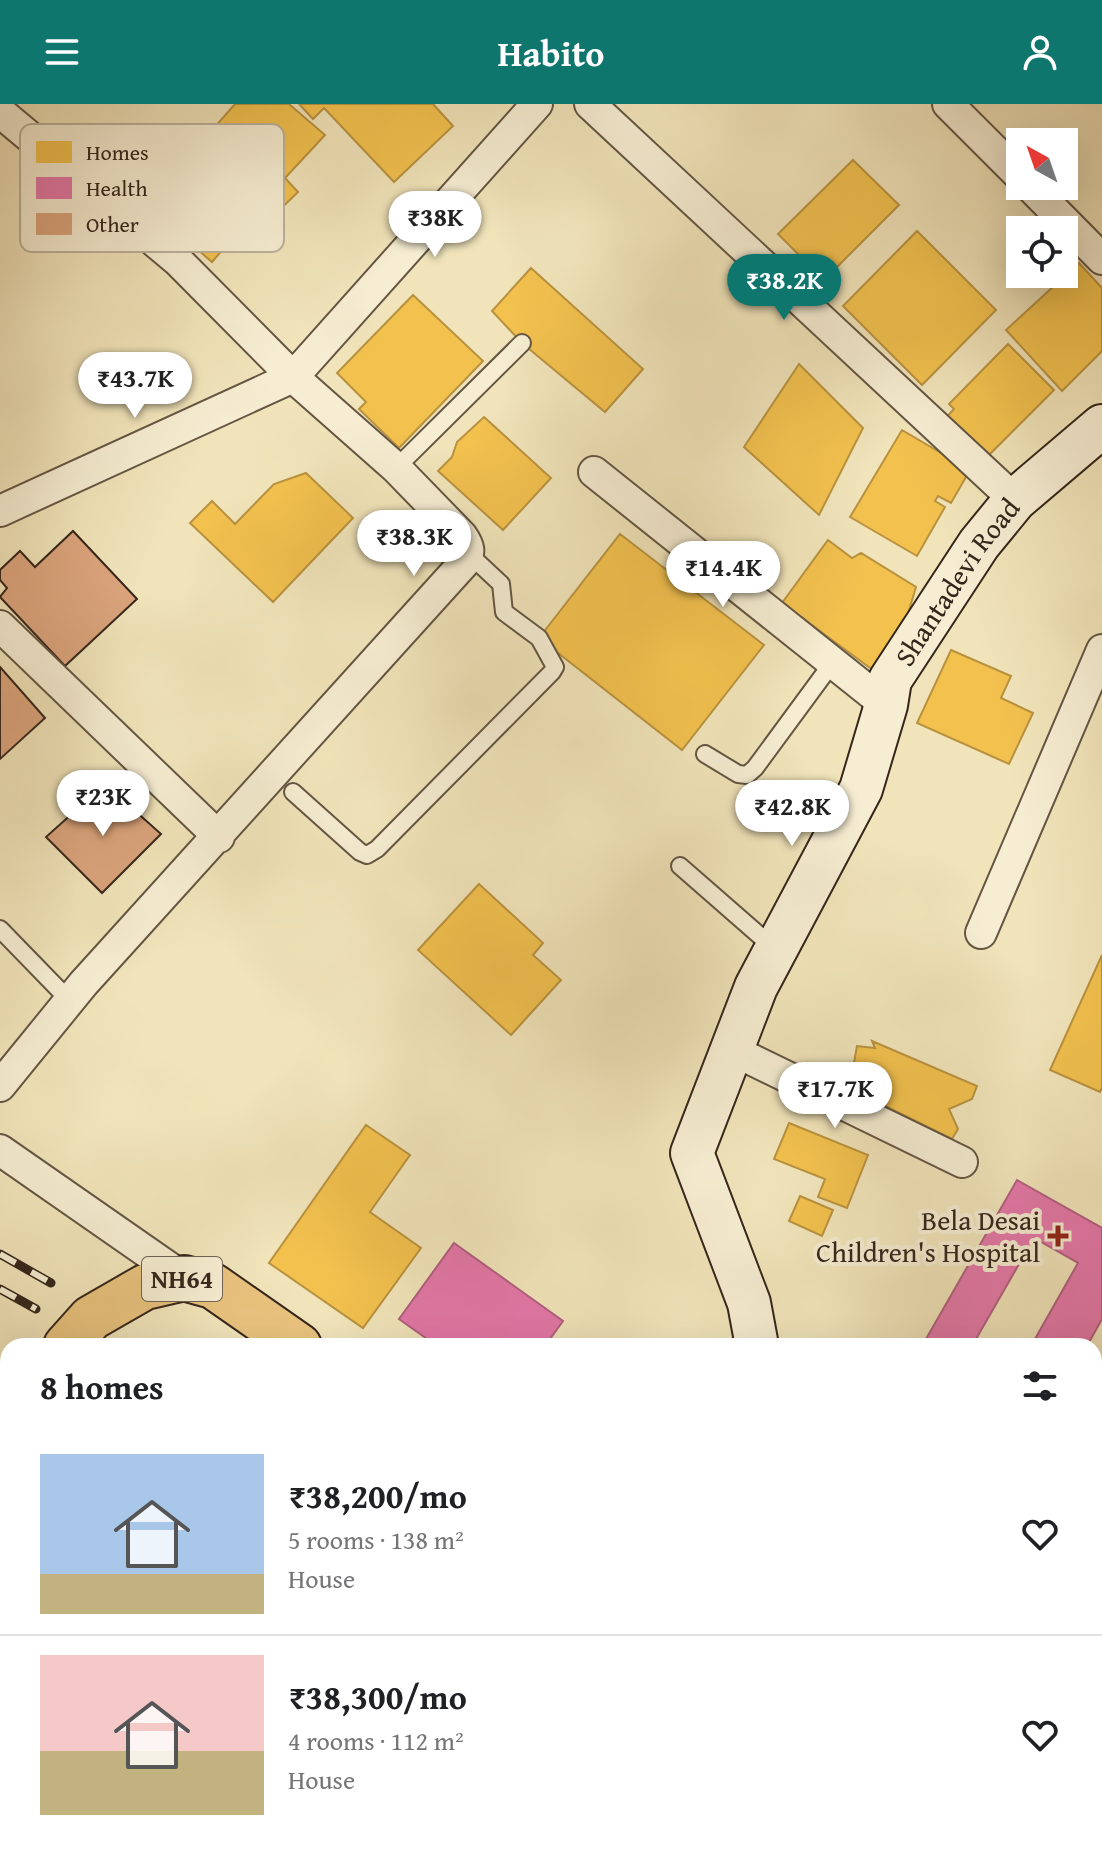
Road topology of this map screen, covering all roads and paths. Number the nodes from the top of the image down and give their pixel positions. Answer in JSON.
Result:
{"nodes":[{"id":1,"x":537,"y":104,"type":"edge"},
{"id":2,"x":590,"y":104,"type":"edge"},
{"id":3,"x":948,"y":104,"type":"edge"},
{"id":4,"x":0,"y":112,"type":"edge"},
{"id":5,"x":20,"y":129,"type":"edge"},
{"id":6,"x":1006,"y":162,"type":"edge"},
{"id":7,"x":1044,"y":200,"type":"edge"},
{"id":8,"x":167,"y":252,"type":"edge"},
{"id":9,"x":1102,"y":259,"type":"edge"},
{"id":10,"x":522,"y":343,"type":"dead end"},
{"id":11,"x":293,"y":377,"type":"junction"},
{"id":12,"x":1102,"y":426,"type":"edge"},
{"id":13,"x":396,"y":468,"type":"junction"},
{"id":14,"x":594,"y":472,"type":"dead end"},
{"id":15,"x":1015,"y":500,"type":"junction"},
{"id":16,"x":0,"y":511,"type":"edge"},
{"id":17,"x":469,"y":554,"type":"junction"},
{"id":18,"x":0,"y":626,"type":"edge"},
{"id":19,"x":1101,"y":653,"type":"edge"},
{"id":20,"x":833,"y":662,"type":"junction"},
{"id":21,"x":886,"y":705,"type":"junction"},
{"id":22,"x":705,"y":754,"type":"dead end"},
{"id":23,"x":293,"y":792,"type":"dead end"},
{"id":24,"x":219,"y":837,"type":"junction"},
{"id":25,"x":680,"y":866,"type":"dead end"},
{"id":26,"x":0,"y":929,"type":"edge"},
{"id":27,"x":981,"y":933,"type":"dead end"},
{"id":28,"x":776,"y":950,"type":"junction"},
{"id":29,"x":69,"y":1000,"type":"junction"},
{"id":30,"x":732,"y":1050,"type":"junction"},
{"id":31,"x":0,"y":1086,"type":"edge"},
{"id":32,"x":0,"y":1150,"type":"edge"},
{"id":33,"x":962,"y":1162,"type":"dead end"},
{"id":34,"x":184,"y":1278,"type":"junction"},
{"id":35,"x":73,"y":1338,"type":"edge"},
{"id":36,"x":288,"y":1338,"type":"edge"},
{"id":37,"x":756,"y":1338,"type":"edge"}],
"edges":[{"from":1,"to":11,"type":"street"},
{"from":2,"to":15,"type":"street"},
{"from":3,"to":6,"type":"street"},
{"from":4,"to":5,"type":"street"},
{"from":7,"to":9,"type":"street"},
{"from":8,"to":11,"type":"street"},
{"from":10,"to":13,"type":"lane"},
{"from":11,"to":13,"type":"street"},
{"from":11,"to":16,"type":"street"},
{"from":12,"to":15,"type":"street","name":"Shantadevi Road"},
{"from":13,"to":17,"type":"street"},
{"from":14,"to":20,"type":"street"},
{"from":15,"to":21,"type":"street","name":"Shantadevi Road"},
{"from":17,"to":23,"type":"lane"},
{"from":17,"to":24,"type":"street"},
{"from":18,"to":24,"type":"street"},
{"from":19,"to":27,"type":"street"},
{"from":20,"to":21,"type":"street"},
{"from":20,"to":22,"type":"lane"},
{"from":21,"to":28,"type":"street","name":"Shantadevi Road"},
{"from":24,"to":29,"type":"street"},
{"from":25,"to":28,"type":"lane"},
{"from":26,"to":29,"type":"lane"},
{"from":28,"to":30,"type":"street","name":"Shantadevi Road"},
{"from":29,"to":31,"type":"street"},
{"from":30,"to":33,"type":"street"},
{"from":30,"to":37,"type":"street","name":"Shantadevi Road"},
{"from":32,"to":34,"type":"street"},
{"from":34,"to":35,"type":"highway","number":"NH64"},
{"from":34,"to":36,"type":"highway","number":"NH64"}]}
